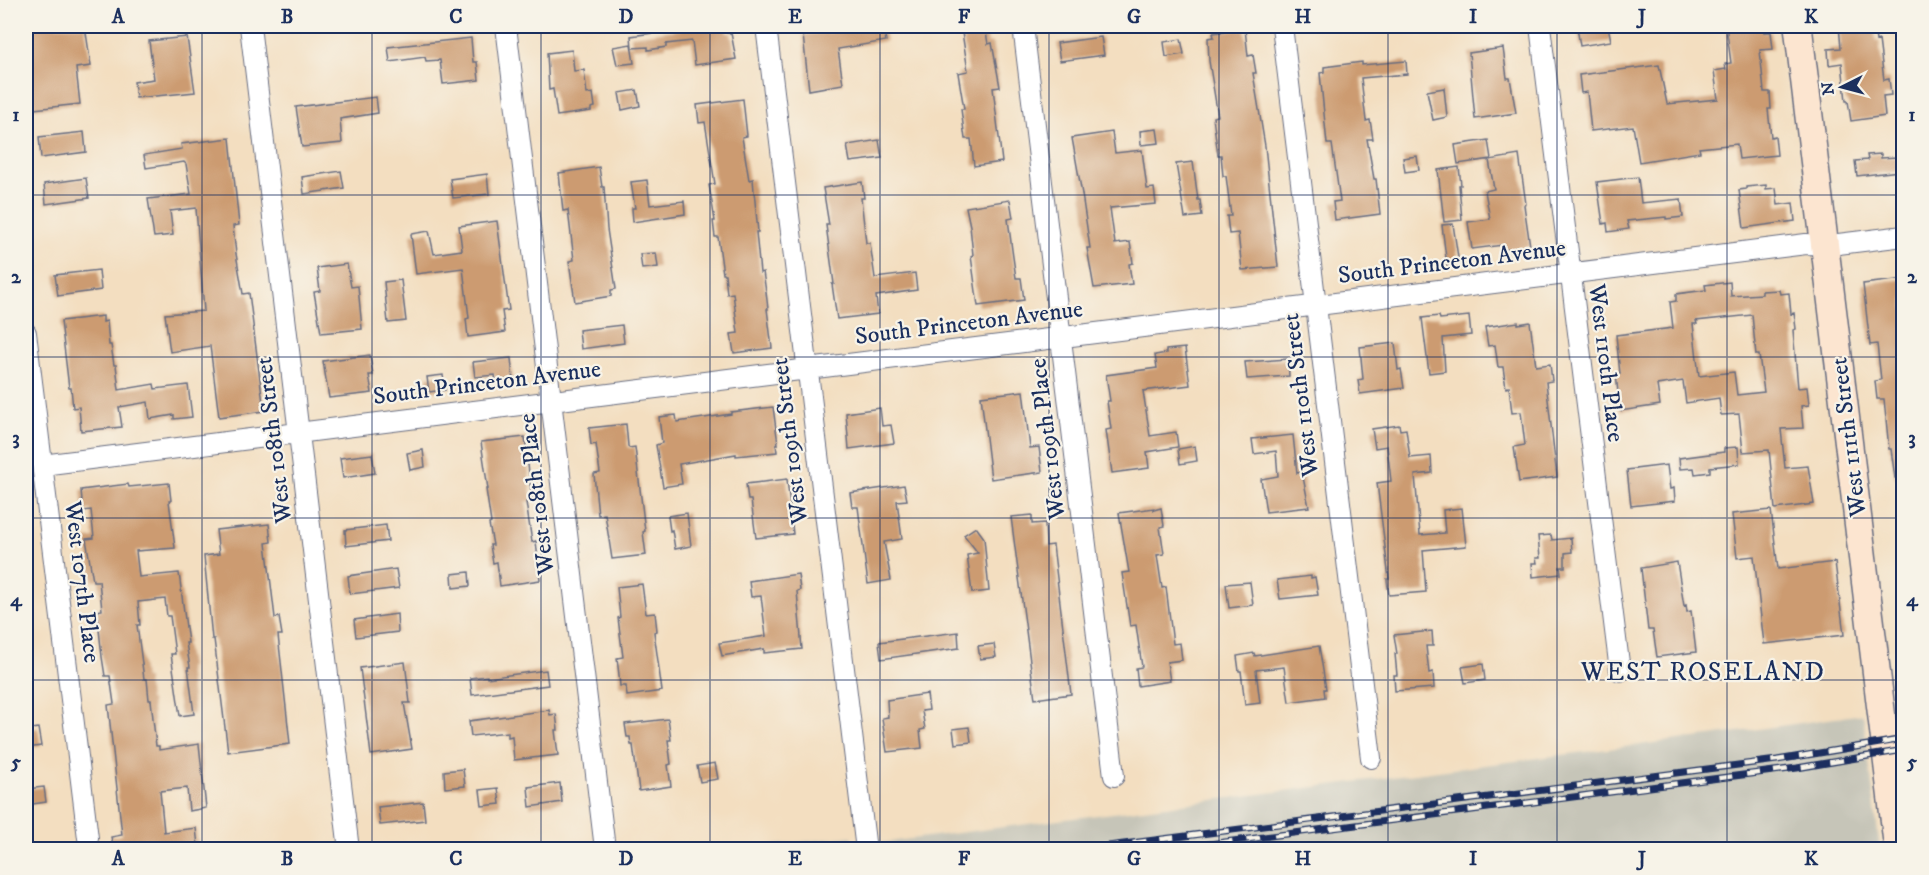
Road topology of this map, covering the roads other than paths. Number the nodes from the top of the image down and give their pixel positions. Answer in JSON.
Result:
{"nodes":[{"id":1,"x":250,"y":26,"type":"edge"},
{"id":2,"x":506,"y":26,"type":"edge"},
{"id":3,"x":766,"y":26,"type":"edge"},
{"id":4,"x":1023,"y":26,"type":"edge"},
{"id":5,"x":1282,"y":26,"type":"edge"},
{"id":6,"x":1540,"y":26,"type":"edge"},
{"id":7,"x":1798,"y":26,"type":"edge"},
{"id":8,"x":1904,"y":236,"type":"edge"},
{"id":9,"x":1825,"y":245,"type":"junction"},
{"id":10,"x":1569,"y":273,"type":"junction"},
{"id":11,"x":1316,"y":305,"type":"junction"},
{"id":12,"x":26,"y":333,"type":"edge"},
{"id":13,"x":1061,"y":337,"type":"junction"},
{"id":14,"x":808,"y":369,"type":"junction"},
{"id":15,"x":552,"y":401,"type":"junction"},
{"id":16,"x":299,"y":432,"type":"junction"},
{"id":17,"x":42,"y":465,"type":"junction"},
{"id":18,"x":1620,"y":672,"type":"dead end"},
{"id":19,"x":1371,"y":758,"type":"dead end"},
{"id":20,"x":1114,"y":776,"type":"dead end"},
{"id":21,"x":1898,"y":794,"type":"edge"},
{"id":22,"x":88,"y":838,"type":"dead end"},
{"id":23,"x":349,"y":849,"type":"edge"},
{"id":24,"x":605,"y":849,"type":"edge"},
{"id":25,"x":866,"y":849,"type":"edge"},
{"id":26,"x":1898,"y":849,"type":"edge"}],
"edges":[{"from":1,"to":16,"type":"street","name":"West 108th Street"},
{"from":2,"to":15,"type":"street","name":"West 108th Place"},
{"from":3,"to":14,"type":"street","name":"West 109th Street"},
{"from":4,"to":13,"type":"street","name":"West 109th Place"},
{"from":5,"to":11,"type":"street","name":"West 110th Street"},
{"from":6,"to":10,"type":"street","name":"West 110th Place"},
{"from":7,"to":9,"type":"main road","name":"West 111th Street"},
{"from":8,"to":9,"type":"street","name":"South Princeton Avenue"},
{"from":9,"to":10,"type":"street","name":"South Princeton Avenue"},
{"from":9,"to":21,"type":"main road","name":"West 111th Street"},
{"from":10,"to":11,"type":"street","name":"South Princeton Avenue"},
{"from":10,"to":18,"type":"street","name":"West 110th Place"},
{"from":11,"to":13,"type":"street","name":"South Princeton Avenue"},
{"from":11,"to":19,"type":"street","name":"West 110th Street"},
{"from":12,"to":17,"type":"street","name":"West 107th Place"},
{"from":13,"to":14,"type":"street","name":"South Princeton Avenue"},
{"from":13,"to":20,"type":"street","name":"West 109th Place"},
{"from":14,"to":15,"type":"street","name":"South Princeton Avenue"},
{"from":14,"to":25,"type":"street","name":"West 109th Street"},
{"from":15,"to":16,"type":"street","name":"South Princeton Avenue"},
{"from":15,"to":24,"type":"street","name":"West 108th Place"},
{"from":16,"to":17,"type":"street","name":"South Princeton Avenue"},
{"from":16,"to":23,"type":"street","name":"West 108th Street"},
{"from":17,"to":22,"type":"street","name":"West 107th Place"},
{"from":21,"to":26,"type":"main road","name":"West 111th Street"}]}
